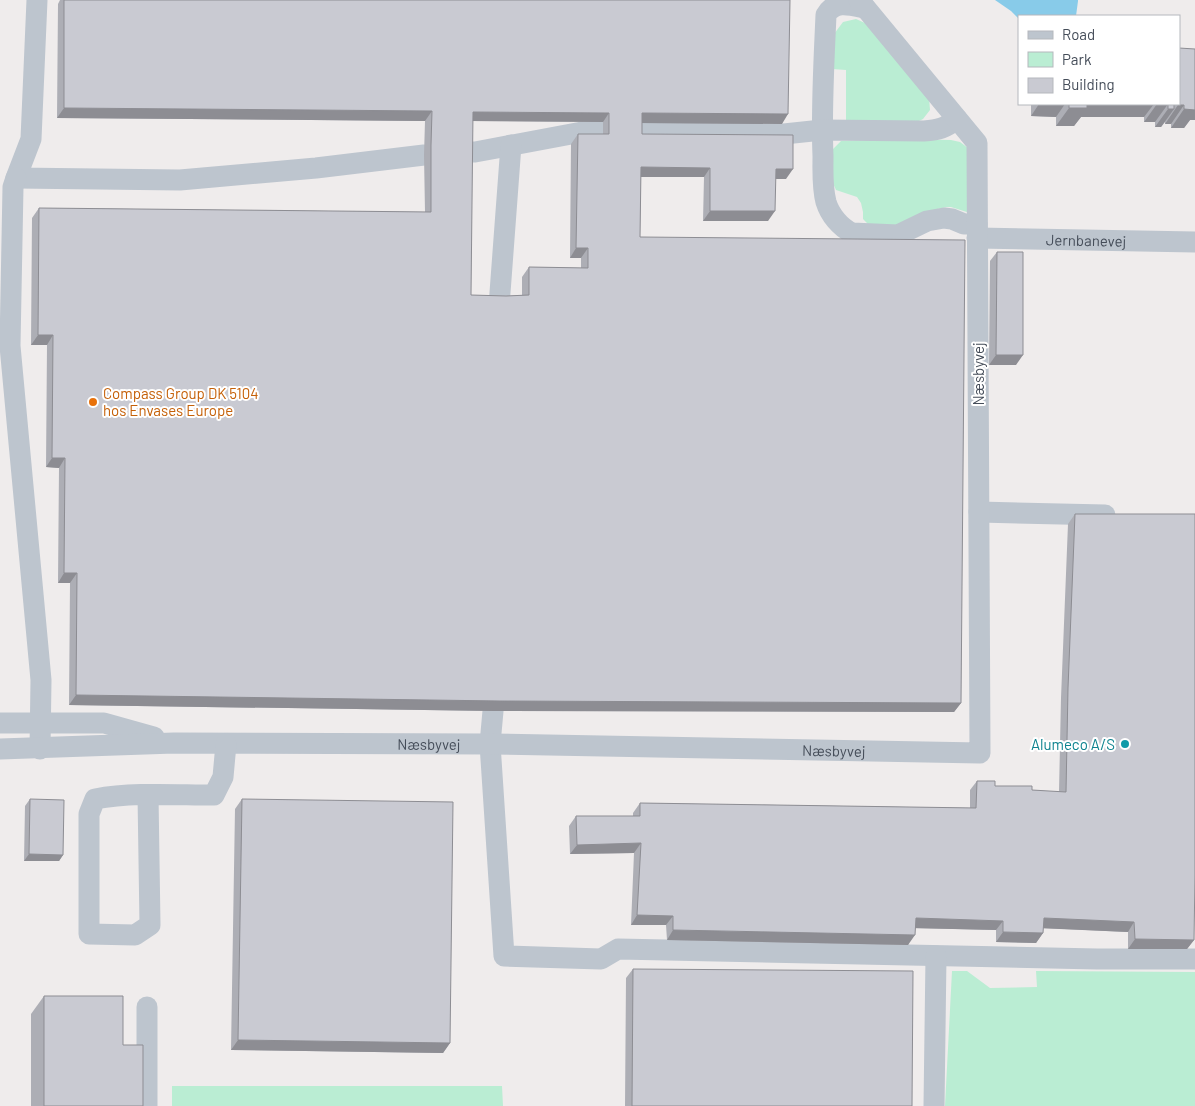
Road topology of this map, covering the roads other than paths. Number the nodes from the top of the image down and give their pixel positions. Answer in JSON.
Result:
{"nodes":[{"id":1,"x":37,"y":0,"type":"edge"},
{"id":2,"x":862,"y":4,"type":"edge"},
{"id":3,"x":957,"y":119,"type":"junction"},
{"id":4,"x":822,"y":130,"type":"junction"},
{"id":5,"x":603,"y":132,"type":"edge"},
{"id":6,"x":635,"y":132,"type":"edge"},
{"id":7,"x":511,"y":145,"type":"junction"},
{"id":8,"x":465,"y":152,"type":"edge"},
{"id":9,"x":424,"y":155,"type":"dead end"},
{"id":10,"x":16,"y":178,"type":"junction"},
{"id":11,"x":977,"y":231,"type":"junction"},
{"id":12,"x":1195,"y":242,"type":"edge"},
{"id":13,"x":499,"y":306,"type":"edge"},
{"id":14,"x":979,"y":512,"type":"junction"},
{"id":15,"x":1126,"y":516,"type":"edge"},
{"id":16,"x":493,"y":711,"type":"edge"},
{"id":17,"x":0,"y":723,"type":"edge"},
{"id":18,"x":40,"y":724,"type":"junction"},
{"id":19,"x":174,"y":743,"type":"junction"},
{"id":20,"x":226,"y":744,"type":"junction"},
{"id":21,"x":490,"y":744,"type":"junction"},
{"id":22,"x":40,"y":749,"type":"junction"},
{"id":23,"x":0,"y":750,"type":"edge"},
{"id":24,"x":148,"y":795,"type":"junction"},
{"id":25,"x":936,"y":956,"type":"junction"},
{"id":26,"x":1195,"y":959,"type":"edge"},
{"id":27,"x":147,"y":1007,"type":"dead end"},
{"id":28,"x":147,"y":1106,"type":"edge"},
{"id":29,"x":934,"y":1106,"type":"edge"}],
"edges":[{"from":1,"to":10,"type":"street"},
{"from":2,"to":3,"type":"street","name":"Næsbyvej"},
{"from":2,"to":4,"type":"street","name":"Jernbanevej"},
{"from":3,"to":4,"type":"street"},
{"from":3,"to":11,"type":"street","name":"Næsbyvej"},
{"from":4,"to":6,"type":"street"},
{"from":4,"to":11,"type":"street","name":"Jernbanevej"},
{"from":5,"to":7,"type":"street"},
{"from":7,"to":8,"type":"street"},
{"from":7,"to":13,"type":"street"},
{"from":9,"to":10,"type":"street"},
{"from":10,"to":18,"type":"street"},
{"from":11,"to":12,"type":"street","name":"Jernbanevej"},
{"from":11,"to":14,"type":"street","name":"Næsbyvej"},
{"from":14,"to":15,"type":"street"},
{"from":14,"to":21,"type":"street","name":"Næsbyvej"},
{"from":16,"to":21,"type":"street"},
{"from":17,"to":18,"type":"street","name":"Næsbyvej"},
{"from":18,"to":19,"type":"street","name":"Næsbyvej"},
{"from":18,"to":22,"type":"street"},
{"from":19,"to":20,"type":"street","name":"Næsbyvej"},
{"from":19,"to":22,"type":"street","name":"Næsbyvej"},
{"from":20,"to":21,"type":"street","name":"Næsbyvej"},
{"from":20,"to":24,"type":"street"},
{"from":21,"to":25,"type":"street"},
{"from":22,"to":23,"type":"street","name":"Næsbyvej"},
{"from":24,"to":24,"type":"street"},
{"from":25,"to":26,"type":"street"},
{"from":25,"to":29,"type":"street"},
{"from":27,"to":28,"type":"street"}]}
